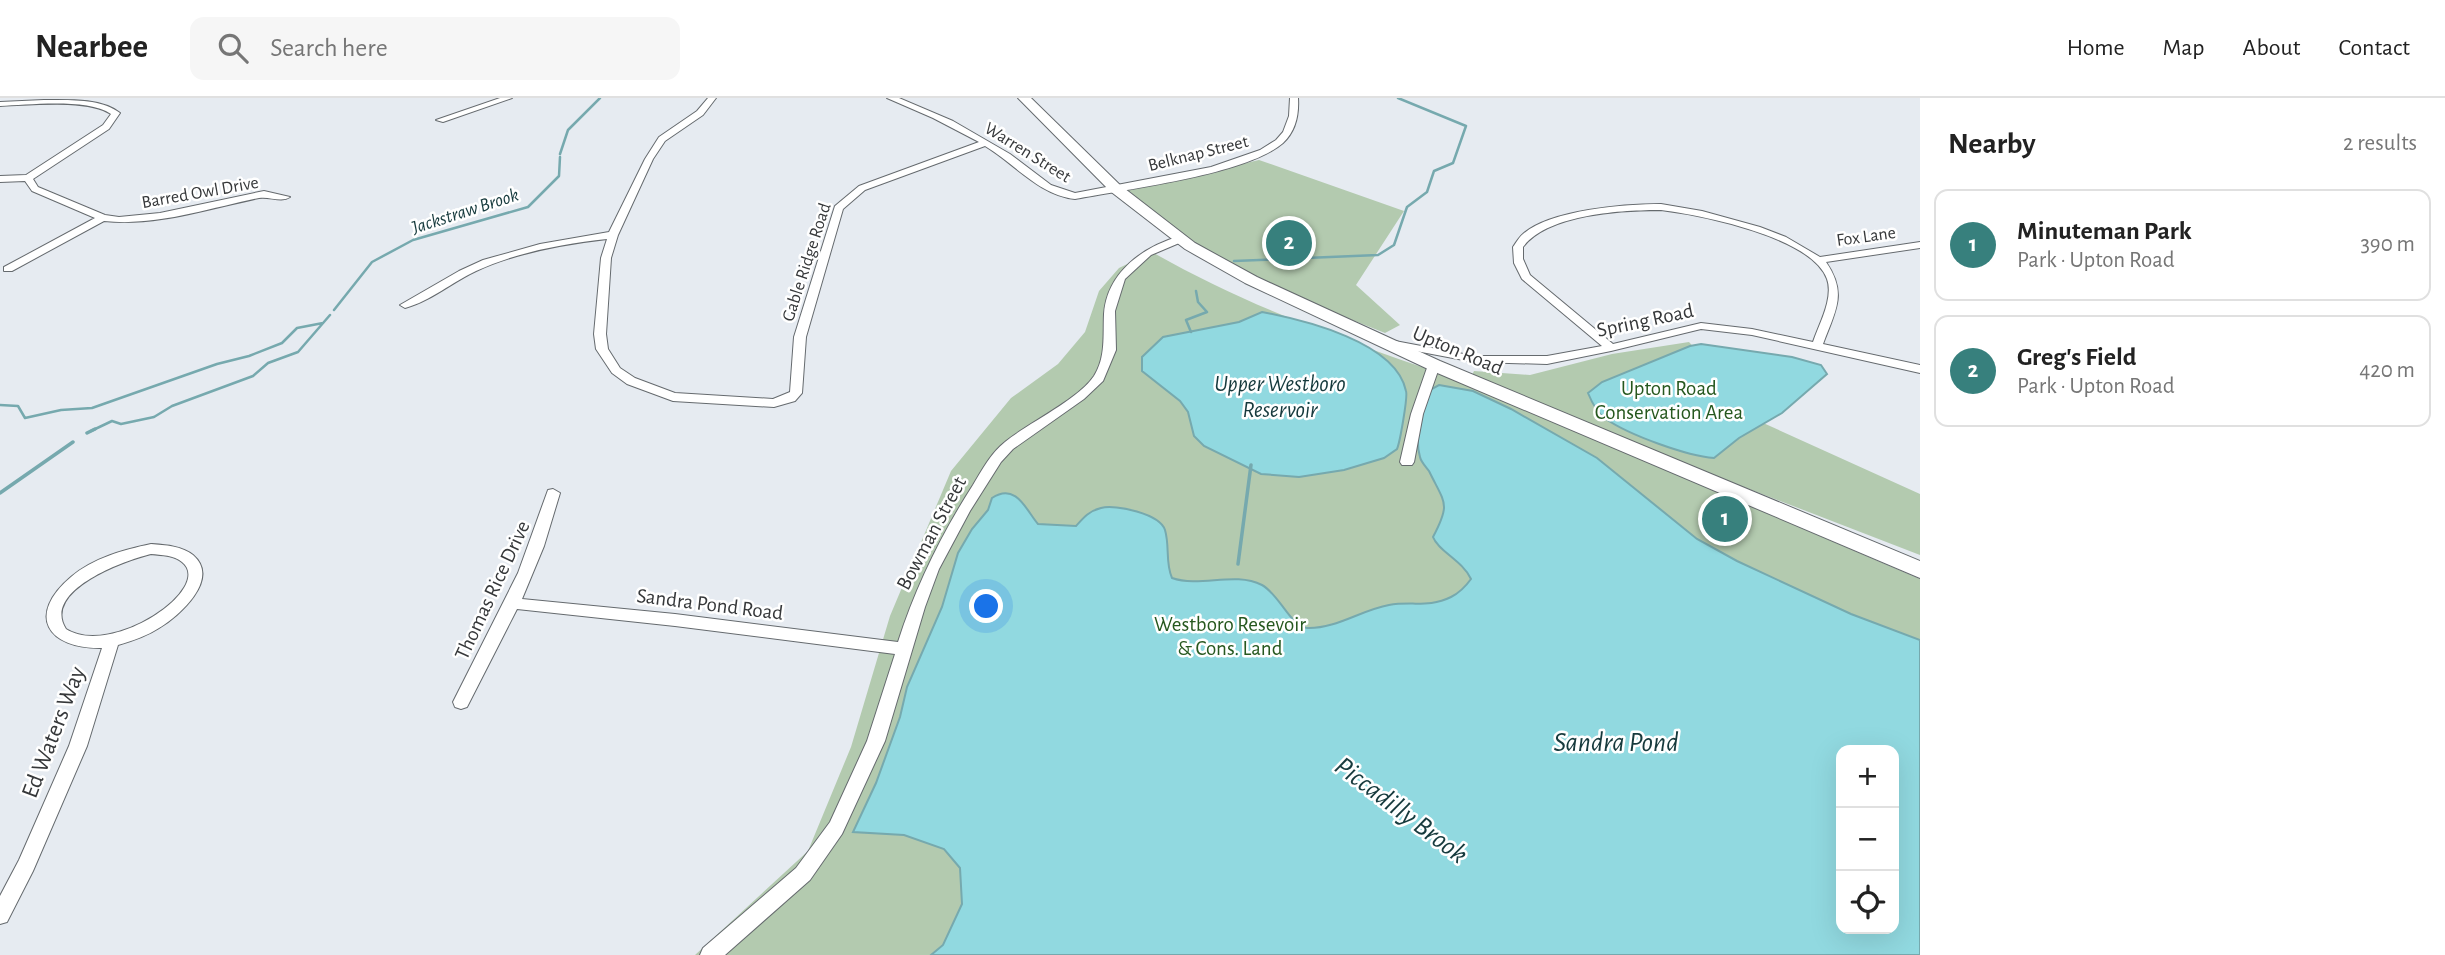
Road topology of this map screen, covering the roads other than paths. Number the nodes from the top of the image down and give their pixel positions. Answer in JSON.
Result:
{"nodes":[{"id":1,"x":508,"y":98,"type":"edge"},
{"id":2,"x":712,"y":98,"type":"edge"},
{"id":3,"x":891,"y":98,"type":"edge"},
{"id":4,"x":1024,"y":98,"type":"edge"},
{"id":5,"x":1294,"y":98,"type":"edge"},
{"id":6,"x":0,"y":104,"type":"edge"},
{"id":7,"x":440,"y":120,"type":"dead end"},
{"id":8,"x":985,"y":143,"type":"junction"},
{"id":9,"x":28,"y":178,"type":"junction"},
{"id":10,"x":0,"y":179,"type":"edge"},
{"id":11,"x":1115,"y":188,"type":"junction"},
{"id":12,"x":285,"y":197,"type":"dead end"},
{"id":13,"x":103,"y":218,"type":"junction"},
{"id":14,"x":613,"y":235,"type":"junction"},
{"id":15,"x":1180,"y":239,"type":"junction"},
{"id":16,"x":1920,"y":245,"type":"edge"},
{"id":17,"x":1818,"y":260,"type":"junction"},
{"id":18,"x":8,"y":269,"type":"dead end"},
{"id":19,"x":405,"y":305,"type":"dead end"},
{"id":20,"x":1377,"y":340,"type":"junction"},
{"id":21,"x":1817,"y":346,"type":"junction"},
{"id":22,"x":1611,"y":348,"type":"junction"},
{"id":23,"x":1434,"y":365,"type":"junction"},
{"id":24,"x":1920,"y":369,"type":"edge"},
{"id":25,"x":1407,"y":462,"type":"dead end"},
{"id":26,"x":553,"y":493,"type":"dead end"},
{"id":27,"x":1920,"y":570,"type":"edge"},
{"id":28,"x":510,"y":603,"type":"junction"},
{"id":29,"x":112,"y":640,"type":"junction"},
{"id":30,"x":904,"y":649,"type":"junction"},
{"id":31,"x":461,"y":702,"type":"dead end"},
{"id":32,"x":0,"y":915,"type":"edge"},
{"id":33,"x":709,"y":955,"type":"edge"}],
"edges":[{"from":1,"to":7,"type":"street"},
{"from":2,"to":14,"type":"street"},
{"from":3,"to":8,"type":"street","name":"Warren Street"},
{"from":4,"to":11,"type":"main road","name":"Upton Road"},
{"from":5,"to":11,"type":"street","name":"Belknap Street"},
{"from":6,"to":9,"type":"street"},
{"from":8,"to":11,"type":"street","name":"Warren Street"},
{"from":8,"to":14,"type":"street","name":"Gable Ridge Road"},
{"from":9,"to":10,"type":"street"},
{"from":9,"to":13,"type":"street","name":"Barred Owl Drive"},
{"from":11,"to":15,"type":"main road","name":"Upton Road"},
{"from":12,"to":13,"type":"street","name":"Barred Owl Drive"},
{"from":13,"to":18,"type":"street"},
{"from":14,"to":19,"type":"street"},
{"from":15,"to":20,"type":"main road","name":"Upton Road"},
{"from":15,"to":30,"type":"street","name":"Bowman Street"},
{"from":16,"to":17,"type":"street","name":"Fox Lane"},
{"from":17,"to":21,"type":"street"},
{"from":17,"to":22,"type":"street"},
{"from":20,"to":22,"type":"street","name":"Spring Road"},
{"from":20,"to":23,"type":"main road","name":"Upton Road"},
{"from":21,"to":22,"type":"street","name":"Spring Road"},
{"from":21,"to":24,"type":"street","name":"Spring Road"},
{"from":23,"to":25,"type":"street"},
{"from":23,"to":27,"type":"main road","name":"Upton Road"},
{"from":26,"to":28,"type":"street","name":"Thomas Rice Drive"},
{"from":28,"to":30,"type":"street","name":"Sandra Pond Road"},
{"from":28,"to":31,"type":"street","name":"Thomas Rice Drive"},
{"from":29,"to":29,"type":"street","name":"Ed Waters Way"},
{"from":29,"to":32,"type":"street","name":"Ed Waters Way"},
{"from":30,"to":33,"type":"street","name":"Bowman Street"}]}
